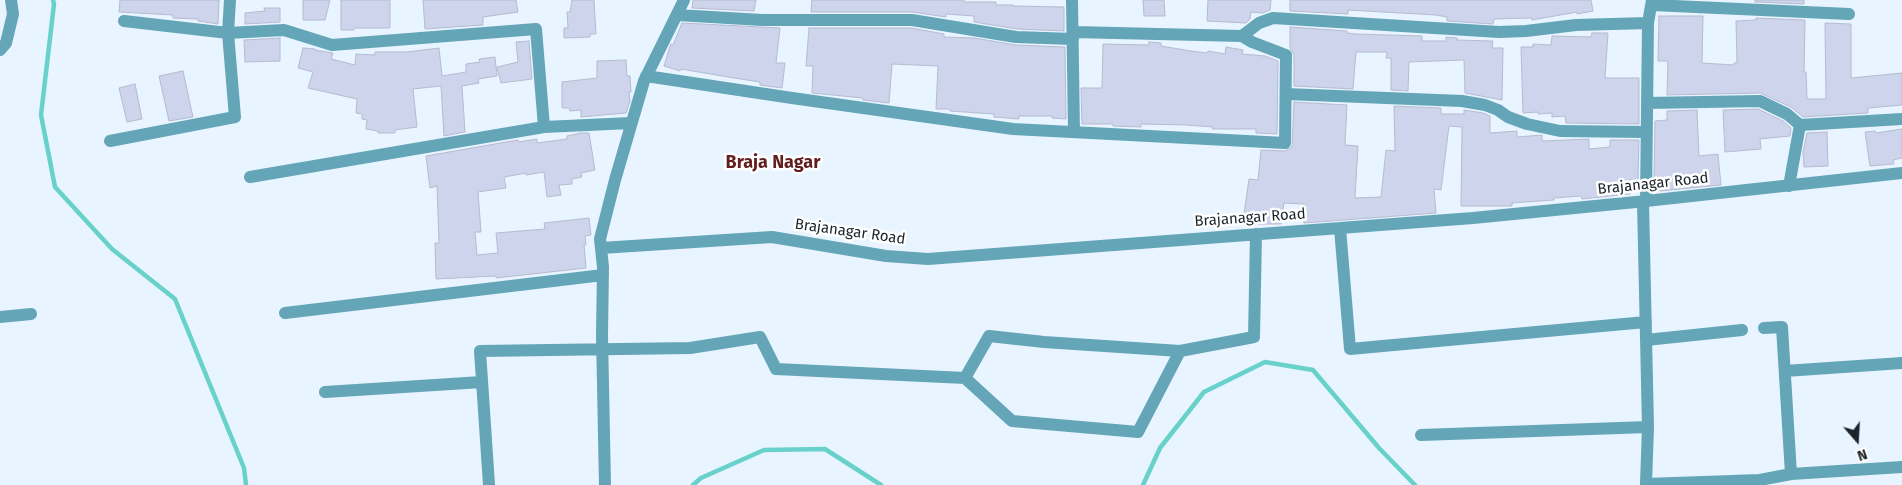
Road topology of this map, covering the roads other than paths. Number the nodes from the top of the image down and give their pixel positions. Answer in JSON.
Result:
{"nodes":[{"id":1,"x":10,"y":0,"type":"edge"},
{"id":2,"x":230,"y":0,"type":"edge"},
{"id":3,"x":684,"y":0,"type":"edge"},
{"id":4,"x":1072,"y":0,"type":"edge"},
{"id":5,"x":1652,"y":2,"type":"edge"},
{"id":6,"x":1849,"y":14,"type":"dead end"},
{"id":7,"x":677,"y":15,"type":"junction"},
{"id":8,"x":124,"y":21,"type":"dead end"},
{"id":9,"x":1648,"y":23,"type":"junction"},
{"id":10,"x":228,"y":33,"type":"junction"},
{"id":11,"x":1073,"y":36,"type":"junction"},
{"id":12,"x":1242,"y":36,"type":"junction"},
{"id":13,"x":0,"y":50,"type":"edge"},
{"id":14,"x":646,"y":76,"type":"junction"},
{"id":15,"x":1286,"y":94,"type":"junction"},
{"id":16,"x":1647,"y":103,"type":"junction"},
{"id":17,"x":1902,"y":119,"type":"edge"},
{"id":18,"x":631,"y":123,"type":"junction"},
{"id":19,"x":1800,"y":125,"type":"junction"},
{"id":20,"x":544,"y":127,"type":"junction"},
{"id":21,"x":1074,"y":132,"type":"junction"},
{"id":22,"x":1647,"y":132,"type":"junction"},
{"id":23,"x":110,"y":141,"type":"dead end"},
{"id":24,"x":1902,"y":173,"type":"edge"},
{"id":25,"x":250,"y":177,"type":"dead end"},
{"id":26,"x":1789,"y":186,"type":"junction"},
{"id":27,"x":1644,"y":202,"type":"junction"},
{"id":28,"x":1340,"y":228,"type":"junction"},
{"id":29,"x":1256,"y":234,"type":"junction"},
{"id":30,"x":601,"y":248,"type":"junction"},
{"id":31,"x":603,"y":276,"type":"junction"},
{"id":32,"x":285,"y":313,"type":"dead end"},
{"id":33,"x":31,"y":314,"type":"dead end"},
{"id":34,"x":0,"y":317,"type":"edge"},
{"id":35,"x":1646,"y":322,"type":"junction"},
{"id":36,"x":1764,"y":328,"type":"dead end"},
{"id":37,"x":1742,"y":330,"type":"dead end"},
{"id":38,"x":1646,"y":340,"type":"junction"},
{"id":39,"x":602,"y":350,"type":"junction"},
{"id":40,"x":1180,"y":351,"type":"junction"},
{"id":41,"x":1902,"y":363,"type":"edge"},
{"id":42,"x":1785,"y":371,"type":"junction"},
{"id":43,"x":965,"y":378,"type":"junction"},
{"id":44,"x":482,"y":382,"type":"junction"},
{"id":45,"x":325,"y":392,"type":"dead end"},
{"id":46,"x":1648,"y":427,"type":"junction"},
{"id":47,"x":1420,"y":435,"type":"dead end"},
{"id":48,"x":1902,"y":468,"type":"edge"},
{"id":49,"x":1791,"y":474,"type":"junction"},
{"id":50,"x":1760,"y":483,"type":"edge"},
{"id":51,"x":483,"y":485,"type":"edge"},
{"id":52,"x":489,"y":485,"type":"edge"},
{"id":53,"x":606,"y":485,"type":"edge"}],
"edges":[{"from":1,"to":13,"type":"street"},
{"from":2,"to":10,"type":"street"},
{"from":3,"to":7,"type":"street"},
{"from":4,"to":11,"type":"street"},
{"from":5,"to":6,"type":"street"},
{"from":5,"to":9,"type":"street"},
{"from":7,"to":11,"type":"street"},
{"from":7,"to":14,"type":"street"},
{"from":8,"to":10,"type":"street"},
{"from":9,"to":12,"type":"street"},
{"from":9,"to":16,"type":"street"},
{"from":10,"to":20,"type":"street"},
{"from":10,"to":23,"type":"street"},
{"from":11,"to":12,"type":"street"},
{"from":11,"to":21,"type":"street"},
{"from":12,"to":15,"type":"street"},
{"from":14,"to":18,"type":"street"},
{"from":14,"to":21,"type":"street"},
{"from":15,"to":21,"type":"street"},
{"from":15,"to":22,"type":"street"},
{"from":16,"to":19,"type":"street"},
{"from":16,"to":22,"type":"street"},
{"from":17,"to":19,"type":"street"},
{"from":18,"to":20,"type":"street"},
{"from":18,"to":30,"type":"street"},
{"from":19,"to":26,"type":"street"},
{"from":20,"to":25,"type":"street"},
{"from":22,"to":27,"type":"street"},
{"from":24,"to":26,"type":"street","name":"Brajanagar Road"},
{"from":26,"to":27,"type":"street","name":"Brajanagar Road"},
{"from":27,"to":28,"type":"street","name":"Brajanagar Road"},
{"from":27,"to":35,"type":"street"},
{"from":28,"to":29,"type":"street","name":"Brajanagar Road"},
{"from":28,"to":35,"type":"street"},
{"from":29,"to":30,"type":"street","name":"Brajanagar Road"},
{"from":29,"to":40,"type":"street"},
{"from":30,"to":31,"type":"street"},
{"from":31,"to":32,"type":"street"},
{"from":31,"to":39,"type":"street"},
{"from":33,"to":34,"type":"street"},
{"from":35,"to":38,"type":"street"},
{"from":36,"to":42,"type":"street"},
{"from":37,"to":38,"type":"street"},
{"from":38,"to":46,"type":"street"},
{"from":39,"to":43,"type":"street"},
{"from":39,"to":44,"type":"street"},
{"from":39,"to":53,"type":"street"},
{"from":40,"to":43,"type":"street"},
{"from":40,"to":43,"type":"street"},
{"from":41,"to":42,"type":"street"},
{"from":42,"to":49,"type":"street"},
{"from":44,"to":45,"type":"street"},
{"from":44,"to":52,"type":"street"},
{"from":46,"to":47,"type":"street"},
{"from":46,"to":50,"type":"street"},
{"from":48,"to":49,"type":"street"},
{"from":49,"to":50,"type":"street"},
{"from":51,"to":52,"type":"street"}]}
